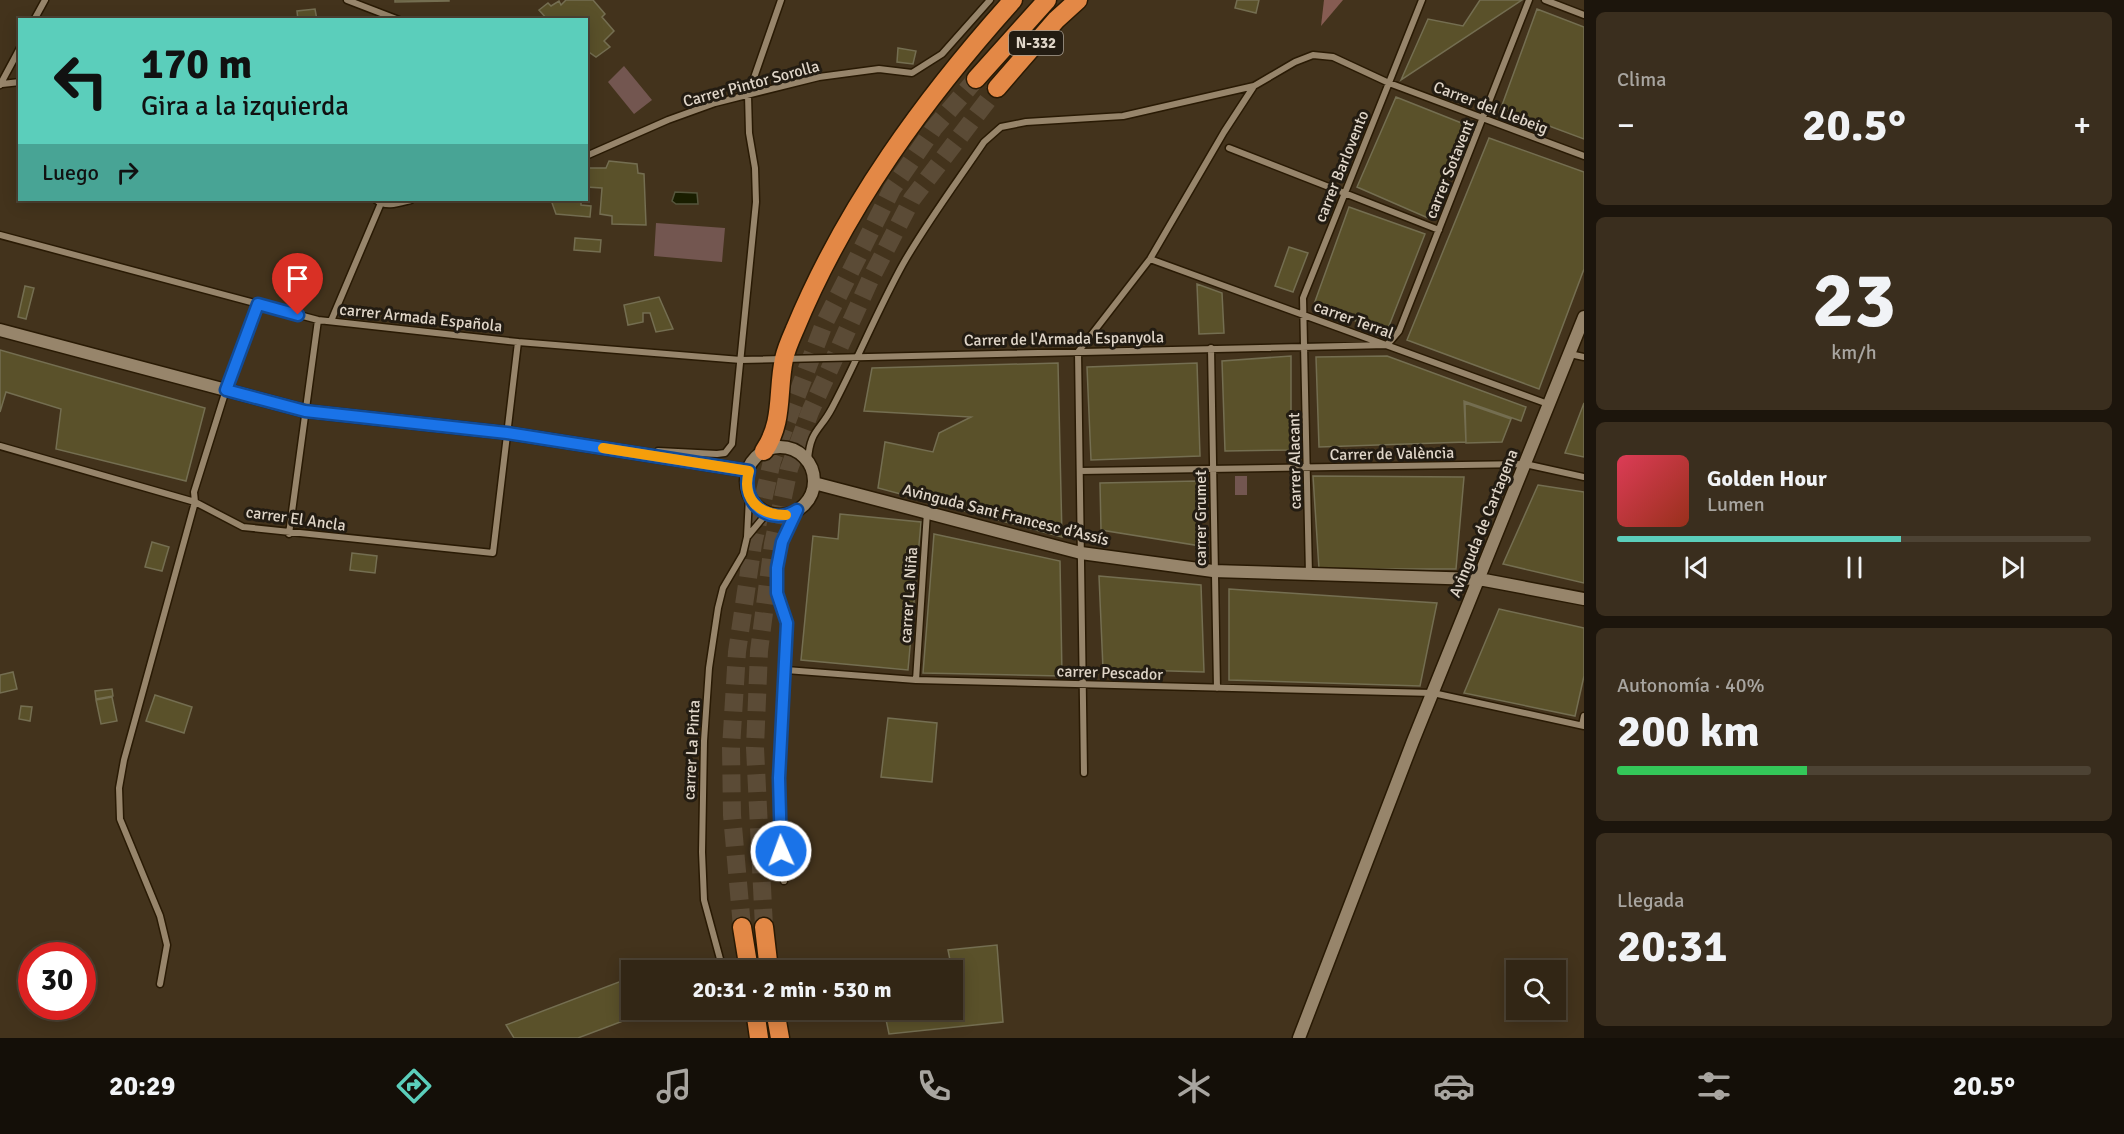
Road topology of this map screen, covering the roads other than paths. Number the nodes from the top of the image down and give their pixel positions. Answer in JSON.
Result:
{"nodes":[{"id":1,"x":45,"y":0,"type":"edge"},
{"id":2,"x":347,"y":0,"type":"edge"},
{"id":3,"x":781,"y":0,"type":"edge"},
{"id":4,"x":990,"y":0,"type":"edge"},
{"id":5,"x":1013,"y":0,"type":"edge"},
{"id":6,"x":1047,"y":0,"type":"edge"},
{"id":7,"x":1078,"y":0,"type":"edge"},
{"id":8,"x":1422,"y":0,"type":"edge"},
{"id":9,"x":1529,"y":0,"type":"edge"},
{"id":10,"x":1545,"y":0,"type":"edge"},
{"id":11,"x":1584,"y":15,"type":"edge"},
{"id":12,"x":35,"y":18,"type":"edge"},
{"id":13,"x":394,"y":18,"type":"edge"},
{"id":14,"x":18,"y":52,"type":"edge"},
{"id":15,"x":976,"y":79,"type":"tunnel mouth"},
{"id":16,"x":18,"y":82,"type":"edge"},
{"id":17,"x":1389,"y":83,"type":"junction"},
{"id":18,"x":1,"y":84,"type":"edge"},
{"id":19,"x":1254,"y":86,"type":"junction"},
{"id":20,"x":997,"y":88,"type":"tunnel mouth"},
{"id":21,"x":748,"y":95,"type":"junction"},
{"id":22,"x":1484,"y":119,"type":"junction"},
{"id":23,"x":1229,"y":148,"type":"dead end"},
{"id":24,"x":588,"y":155,"type":"edge"},
{"id":25,"x":1584,"y":156,"type":"edge"},
{"id":26,"x":1345,"y":194,"type":"junction"},
{"id":27,"x":378,"y":201,"type":"edge"},
{"id":28,"x":407,"y":201,"type":"edge"},
{"id":29,"x":1439,"y":230,"type":"junction"},
{"id":30,"x":0,"y":234,"type":"edge"},
{"id":31,"x":1150,"y":259,"type":"junction"},
{"id":32,"x":258,"y":304,"type":"junction"},
{"id":33,"x":1304,"y":315,"type":"junction"},
{"id":34,"x":1584,"y":317,"type":"edge"},
{"id":35,"x":318,"y":320,"type":"junction"},
{"id":36,"x":331,"y":321,"type":"junction"},
{"id":37,"x":0,"y":330,"type":"edge"},
{"id":38,"x":518,"y":342,"type":"junction"},
{"id":39,"x":1306,"y":345,"type":"junction"},
{"id":40,"x":1387,"y":345,"type":"junction"},
{"id":41,"x":1211,"y":348,"type":"junction"},
{"id":42,"x":1078,"y":352,"type":"junction"},
{"id":43,"x":1569,"y":354,"type":"junction"},
{"id":44,"x":855,"y":357,"type":"junction"},
{"id":45,"x":1584,"y":357,"type":"edge"},
{"id":46,"x":784,"y":358,"type":"junction"},
{"id":47,"x":741,"y":360,"type":"junction"},
{"id":48,"x":226,"y":390,"type":"junction"},
{"id":49,"x":1549,"y":404,"type":"junction"},
{"id":50,"x":305,"y":411,"type":"junction"},
{"id":51,"x":507,"y":433,"type":"junction"},
{"id":52,"x":0,"y":446,"type":"edge"},
{"id":53,"x":619,"y":450,"type":"junction"},
{"id":54,"x":764,"y":451,"type":"junction"},
{"id":55,"x":808,"y":460,"type":"junction"},
{"id":56,"x":1525,"y":464,"type":"junction"},
{"id":57,"x":1308,"y":468,"type":"junction"},
{"id":58,"x":1213,"y":469,"type":"junction"},
{"id":59,"x":749,"y":471,"type":"junction"},
{"id":60,"x":1080,"y":471,"type":"junction"},
{"id":61,"x":1584,"y":477,"type":"edge"},
{"id":62,"x":814,"y":483,"type":"junction"},
{"id":63,"x":749,"y":497,"type":"junction"},
{"id":64,"x":195,"y":502,"type":"junction"},
{"id":65,"x":797,"y":510,"type":"junction"},
{"id":66,"x":927,"y":512,"type":"junction"},
{"id":67,"x":767,"y":513,"type":"junction"},
{"id":68,"x":289,"y":534,"type":"junction"},
{"id":69,"x":747,"y":537,"type":"junction"},
{"id":70,"x":1081,"y":553,"type":"junction"},
{"id":71,"x":1213,"y":571,"type":"junction"},
{"id":72,"x":1309,"y":576,"type":"junction"},
{"id":73,"x":1479,"y":579,"type":"junction"},
{"id":74,"x":1584,"y":599,"type":"edge"},
{"id":75,"x":786,"y":670,"type":"junction"},
{"id":76,"x":916,"y":680,"type":"junction"},
{"id":77,"x":1083,"y":684,"type":"junction"},
{"id":78,"x":1217,"y":688,"type":"junction"},
{"id":79,"x":1433,"y":693,"type":"junction"},
{"id":80,"x":1584,"y":716,"type":"edge"},
{"id":81,"x":1583,"y":725,"type":"edge"},
{"id":82,"x":1084,"y":773,"type":"dead end"},
{"id":83,"x":784,"y":881,"type":"dead end"},
{"id":84,"x":742,"y":927,"type":"tunnel mouth"},
{"id":85,"x":764,"y":927,"type":"tunnel mouth"},
{"id":86,"x":720,"y":960,"type":"edge"},
{"id":87,"x":747,"y":960,"type":"edge"},
{"id":88,"x":768,"y":960,"type":"edge"},
{"id":89,"x":160,"y":984,"type":"dead end"},
{"id":90,"x":756,"y":1020,"type":"edge"},
{"id":91,"x":777,"y":1020,"type":"edge"},
{"id":92,"x":759,"y":1038,"type":"edge"},
{"id":93,"x":780,"y":1038,"type":"edge"},
{"id":94,"x":1299,"y":1038,"type":"edge"}],
"edges":[{"from":1,"to":12,"type":"street"},
{"from":2,"to":13,"type":"street"},
{"from":3,"to":21,"type":"street"},
{"from":4,"to":21,"type":"street","name":"Carrer Pintor Sorolla"},
{"from":5,"to":46,"type":"highway"},
{"from":6,"to":15,"type":"highway","number":"N-332"},
{"from":7,"to":20,"type":"highway","number":"N-332"},
{"from":8,"to":17,"type":"street","name":"carrer Barlovento"},
{"from":9,"to":22,"type":"street","name":"carrer Sotavent"},
{"from":10,"to":11,"type":"street"},
{"from":14,"to":18,"type":"street"},
{"from":16,"to":18,"type":"street"},
{"from":17,"to":19,"type":"street","name":"Carrer del Llebeig"},
{"from":17,"to":22,"type":"street","name":"Carrer del Llebeig"},
{"from":17,"to":26,"type":"street","name":"carrer Barlovento"},
{"from":19,"to":31,"type":"street"},
{"from":19,"to":44,"type":"street"},
{"from":21,"to":24,"type":"street","name":"Carrer Pintor Sorolla"},
{"from":21,"to":47,"type":"street"},
{"from":22,"to":25,"type":"street","name":"Carrer del Llebeig"},
{"from":22,"to":29,"type":"street","name":"carrer Sotavent"},
{"from":23,"to":26,"type":"street"},
{"from":26,"to":29,"type":"street"},
{"from":26,"to":33,"type":"street","name":"carrer Barlovento"},
{"from":27,"to":28,"type":"street"},
{"from":27,"to":36,"type":"street"},
{"from":29,"to":40,"type":"street","name":"carrer Sotavent"},
{"from":30,"to":32,"type":"street","name":"carrer Armada Española"},
{"from":31,"to":33,"type":"street","name":"carrer Terral"},
{"from":31,"to":42,"type":"street"},
{"from":32,"to":35,"type":"street","name":"carrer Armada Española"},
{"from":32,"to":48,"type":"street"},
{"from":33,"to":39,"type":"street","name":"carrer Barlovento"},
{"from":33,"to":40,"type":"street","name":"carrer Terral"},
{"from":34,"to":43,"type":"main road","name":"Avinguda de Cartagena"},
{"from":35,"to":36,"type":"street","name":"carrer Armada Española"},
{"from":35,"to":50,"type":"street"},
{"from":36,"to":38,"type":"street","name":"carrer Armada Española"},
{"from":37,"to":48,"type":"main road"},
{"from":38,"to":47,"type":"street","name":"carrer Armada Española"},
{"from":38,"to":51,"type":"street"},
{"from":39,"to":40,"type":"street","name":"Carrer de l'Armada Espanyola"},
{"from":39,"to":41,"type":"street","name":"Carrer de l'Armada Espanyola"},
{"from":39,"to":57,"type":"street","name":"carrer Alacant"},
{"from":40,"to":49,"type":"street","name":"carrer Terral"},
{"from":41,"to":42,"type":"street","name":"Carrer de l'Armada Espanyola"},
{"from":41,"to":58,"type":"street","name":"carrer Grumet"},
{"from":42,"to":44,"type":"street","name":"Carrer de l'Armada Espanyola"},
{"from":42,"to":60,"type":"street"},
{"from":43,"to":45,"type":"street"},
{"from":43,"to":49,"type":"main road","name":"Avinguda de Cartagena"},
{"from":44,"to":46,"type":"street","name":"Carrer de l'Armada Espanyola"},
{"from":44,"to":55,"type":"street"},
{"from":46,"to":47,"type":"street","name":"Carrer de l'Armada Espanyola"},
{"from":46,"to":54,"type":"highway"},
{"from":47,"to":53,"type":"street"},
{"from":48,"to":50,"type":"main road"},
{"from":48,"to":64,"type":"street"},
{"from":49,"to":56,"type":"main road","name":"Avinguda de Cartagena"},
{"from":50,"to":51,"type":"main road"},
{"from":50,"to":68,"type":"street"},
{"from":51,"to":53,"type":"main road"},
{"from":51,"to":68,"type":"street","name":"carrer El Ancla"},
{"from":52,"to":64,"type":"street","name":"carrer El Ancla"},
{"from":53,"to":59,"type":"main road"},
{"from":54,"to":55,"type":"main road"},
{"from":54,"to":59,"type":"main road"},
{"from":55,"to":62,"type":"main road"},
{"from":56,"to":57,"type":"street","name":"Carrer de València"},
{"from":56,"to":61,"type":"street","name":"Carrer de València"},
{"from":56,"to":73,"type":"main road","name":"Avinguda de Cartagena"},
{"from":57,"to":58,"type":"street","name":"Carrer de València"},
{"from":57,"to":72,"type":"street","name":"carrer Alacant"},
{"from":58,"to":60,"type":"street","name":"Carrer de València"},
{"from":58,"to":71,"type":"street","name":"carrer Grumet"},
{"from":59,"to":63,"type":"main road"},
{"from":60,"to":70,"type":"street"},
{"from":62,"to":65,"type":"main road"},
{"from":62,"to":66,"type":"main road","name":"Avinguda Sant Francesc d’Assís"},
{"from":63,"to":67,"type":"main road"},
{"from":63,"to":69,"type":"street","name":"carrer La Pinta"},
{"from":64,"to":68,"type":"street","name":"carrer El Ancla"},
{"from":64,"to":89,"type":"street"},
{"from":65,"to":67,"type":"main road"},
{"from":65,"to":75,"type":"street"},
{"from":66,"to":70,"type":"main road","name":"Avinguda Sant Francesc d’Assís"},
{"from":66,"to":76,"type":"street","name":"carrer La Niña"},
{"from":67,"to":69,"type":"street","name":"carrer La Pinta"},
{"from":69,"to":86,"type":"street","name":"carrer La Pinta"},
{"from":70,"to":71,"type":"main road","name":"Avinguda Sant Francesc d’Assís"},
{"from":70,"to":77,"type":"street"},
{"from":71,"to":72,"type":"main road","name":"Avinguda Sant Francesc d’Assís"},
{"from":71,"to":78,"type":"street","name":"carrer Grumet"},
{"from":72,"to":73,"type":"main road","name":"Avinguda Sant Francesc d’Assís"},
{"from":73,"to":74,"type":"main road","name":"Avinguda Sant Francesc d’Assís"},
{"from":73,"to":79,"type":"main road","name":"Avinguda de Cartagena"},
{"from":75,"to":76,"type":"street","name":"carrer Pescador"},
{"from":75,"to":83,"type":"street"},
{"from":76,"to":77,"type":"street","name":"carrer Pescador"},
{"from":77,"to":78,"type":"street","name":"carrer Pescador"},
{"from":77,"to":82,"type":"street"},
{"from":78,"to":79,"type":"street","name":"carrer Pescador"},
{"from":79,"to":81,"type":"street","name":"carrer Pescador"},
{"from":79,"to":94,"type":"main road","name":"Avinguda de Cartagena"},
{"from":80,"to":81,"type":"street"},
{"from":84,"to":87,"type":"highway"},
{"from":85,"to":88,"type":"highway"},
{"from":90,"to":92,"type":"highway"},
{"from":91,"to":93,"type":"highway"}]}
